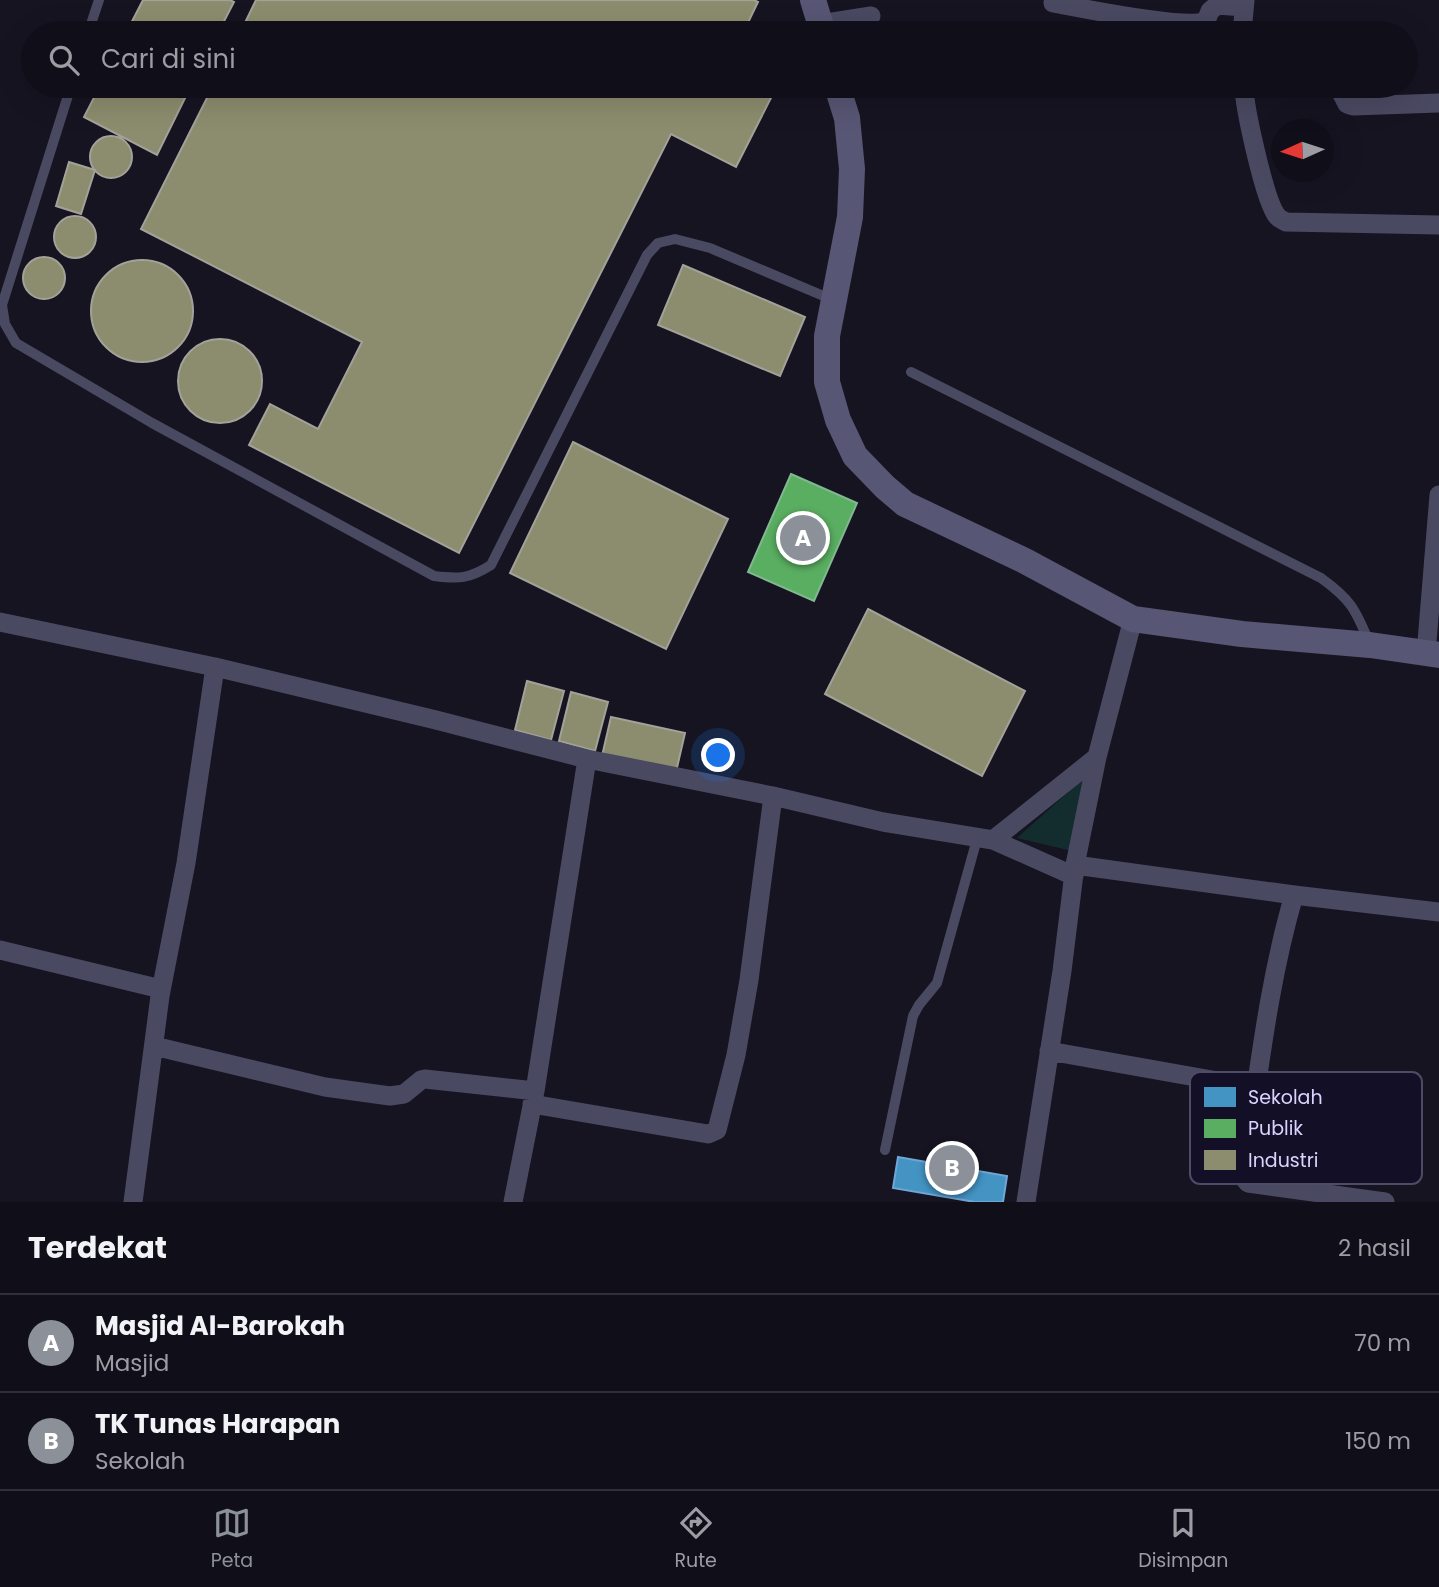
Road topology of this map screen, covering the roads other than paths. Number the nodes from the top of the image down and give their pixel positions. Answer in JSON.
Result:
{"nodes":[{"id":1,"x":99,"y":0,"type":"edge"},
{"id":2,"x":1053,"y":3,"type":"dead end"},
{"id":3,"x":1245,"y":3,"type":"edge"},
{"id":4,"x":871,"y":16,"type":"dead end"},
{"id":5,"x":819,"y":19,"type":"edge"},
{"id":6,"x":92,"y":21,"type":"edge"},
{"id":7,"x":1167,"y":21,"type":"edge"},
{"id":8,"x":1206,"y":21,"type":"edge"},
{"id":9,"x":1243,"y":21,"type":"edge"},
{"id":10,"x":67,"y":98,"type":"edge"},
{"id":11,"x":841,"y":98,"type":"edge"},
{"id":12,"x":1246,"y":98,"type":"edge"},
{"id":13,"x":1344,"y":98,"type":"edge"},
{"id":14,"x":1439,"y":103,"type":"edge"},
{"id":15,"x":1439,"y":225,"type":"edge"},
{"id":16,"x":833,"y":300,"type":"junction"},
{"id":17,"x":911,"y":372,"type":"dead end"},
{"id":18,"x":1439,"y":495,"type":"edge"},
{"id":19,"x":1133,"y":619,"type":"junction"},
{"id":20,"x":0,"y":622,"type":"edge"},
{"id":21,"x":1370,"y":645,"type":"junction"},
{"id":22,"x":1433,"y":654,"type":"edge"},
{"id":23,"x":215,"y":667,"type":"junction"},
{"id":24,"x":1097,"y":757,"type":"junction"},
{"id":25,"x":587,"y":759,"type":"junction"},
{"id":26,"x":773,"y":796,"type":"junction"},
{"id":27,"x":985,"y":839,"type":"junction"},
{"id":28,"x":1075,"y":870,"type":"junction"},
{"id":29,"x":1294,"y":895,"type":"junction"},
{"id":30,"x":1439,"y":912,"type":"edge"},
{"id":31,"x":0,"y":950,"type":"edge"},
{"id":32,"x":161,"y":989,"type":"junction"},
{"id":33,"x":154,"y":1046,"type":"junction"},
{"id":34,"x":1049,"y":1051,"type":"junction"},
{"id":35,"x":1259,"y":1072,"type":"edge"},
{"id":36,"x":1190,"y":1076,"type":"edge"},
{"id":37,"x":533,"y":1098,"type":"junction"},
{"id":38,"x":885,"y":1150,"type":"dead end"},
{"id":39,"x":1259,"y":1184,"type":"edge"},
{"id":40,"x":133,"y":1202,"type":"edge"},
{"id":41,"x":513,"y":1202,"type":"edge"},
{"id":42,"x":1026,"y":1202,"type":"edge"},
{"id":43,"x":1385,"y":1202,"type":"edge"}],
"edges":[{"from":1,"to":6,"type":"lane"},
{"from":2,"to":7,"type":"street"},
{"from":3,"to":8,"type":"street"},
{"from":3,"to":9,"type":"street"},
{"from":4,"to":5,"type":"street"},
{"from":10,"to":16,"type":"lane"},
{"from":11,"to":16,"type":"street"},
{"from":12,"to":15,"type":"street"},
{"from":13,"to":14,"type":"street"},
{"from":16,"to":19,"type":"street"},
{"from":17,"to":21,"type":"lane"},
{"from":18,"to":22,"type":"street"},
{"from":19,"to":21,"type":"street"},
{"from":19,"to":24,"type":"street"},
{"from":20,"to":23,"type":"street"},
{"from":21,"to":22,"type":"street"},
{"from":23,"to":25,"type":"street"},
{"from":23,"to":32,"type":"street"},
{"from":24,"to":27,"type":"street"},
{"from":24,"to":28,"type":"street"},
{"from":25,"to":26,"type":"street"},
{"from":25,"to":37,"type":"street"},
{"from":26,"to":27,"type":"street"},
{"from":26,"to":37,"type":"street"},
{"from":27,"to":28,"type":"street"},
{"from":27,"to":38,"type":"lane"},
{"from":28,"to":29,"type":"street"},
{"from":28,"to":34,"type":"street"},
{"from":29,"to":30,"type":"street"},
{"from":29,"to":35,"type":"street"},
{"from":31,"to":32,"type":"street"},
{"from":32,"to":33,"type":"street"},
{"from":33,"to":37,"type":"street"},
{"from":33,"to":40,"type":"street"},
{"from":34,"to":36,"type":"street"},
{"from":34,"to":42,"type":"street"},
{"from":37,"to":41,"type":"street"},
{"from":39,"to":43,"type":"street"}]}
